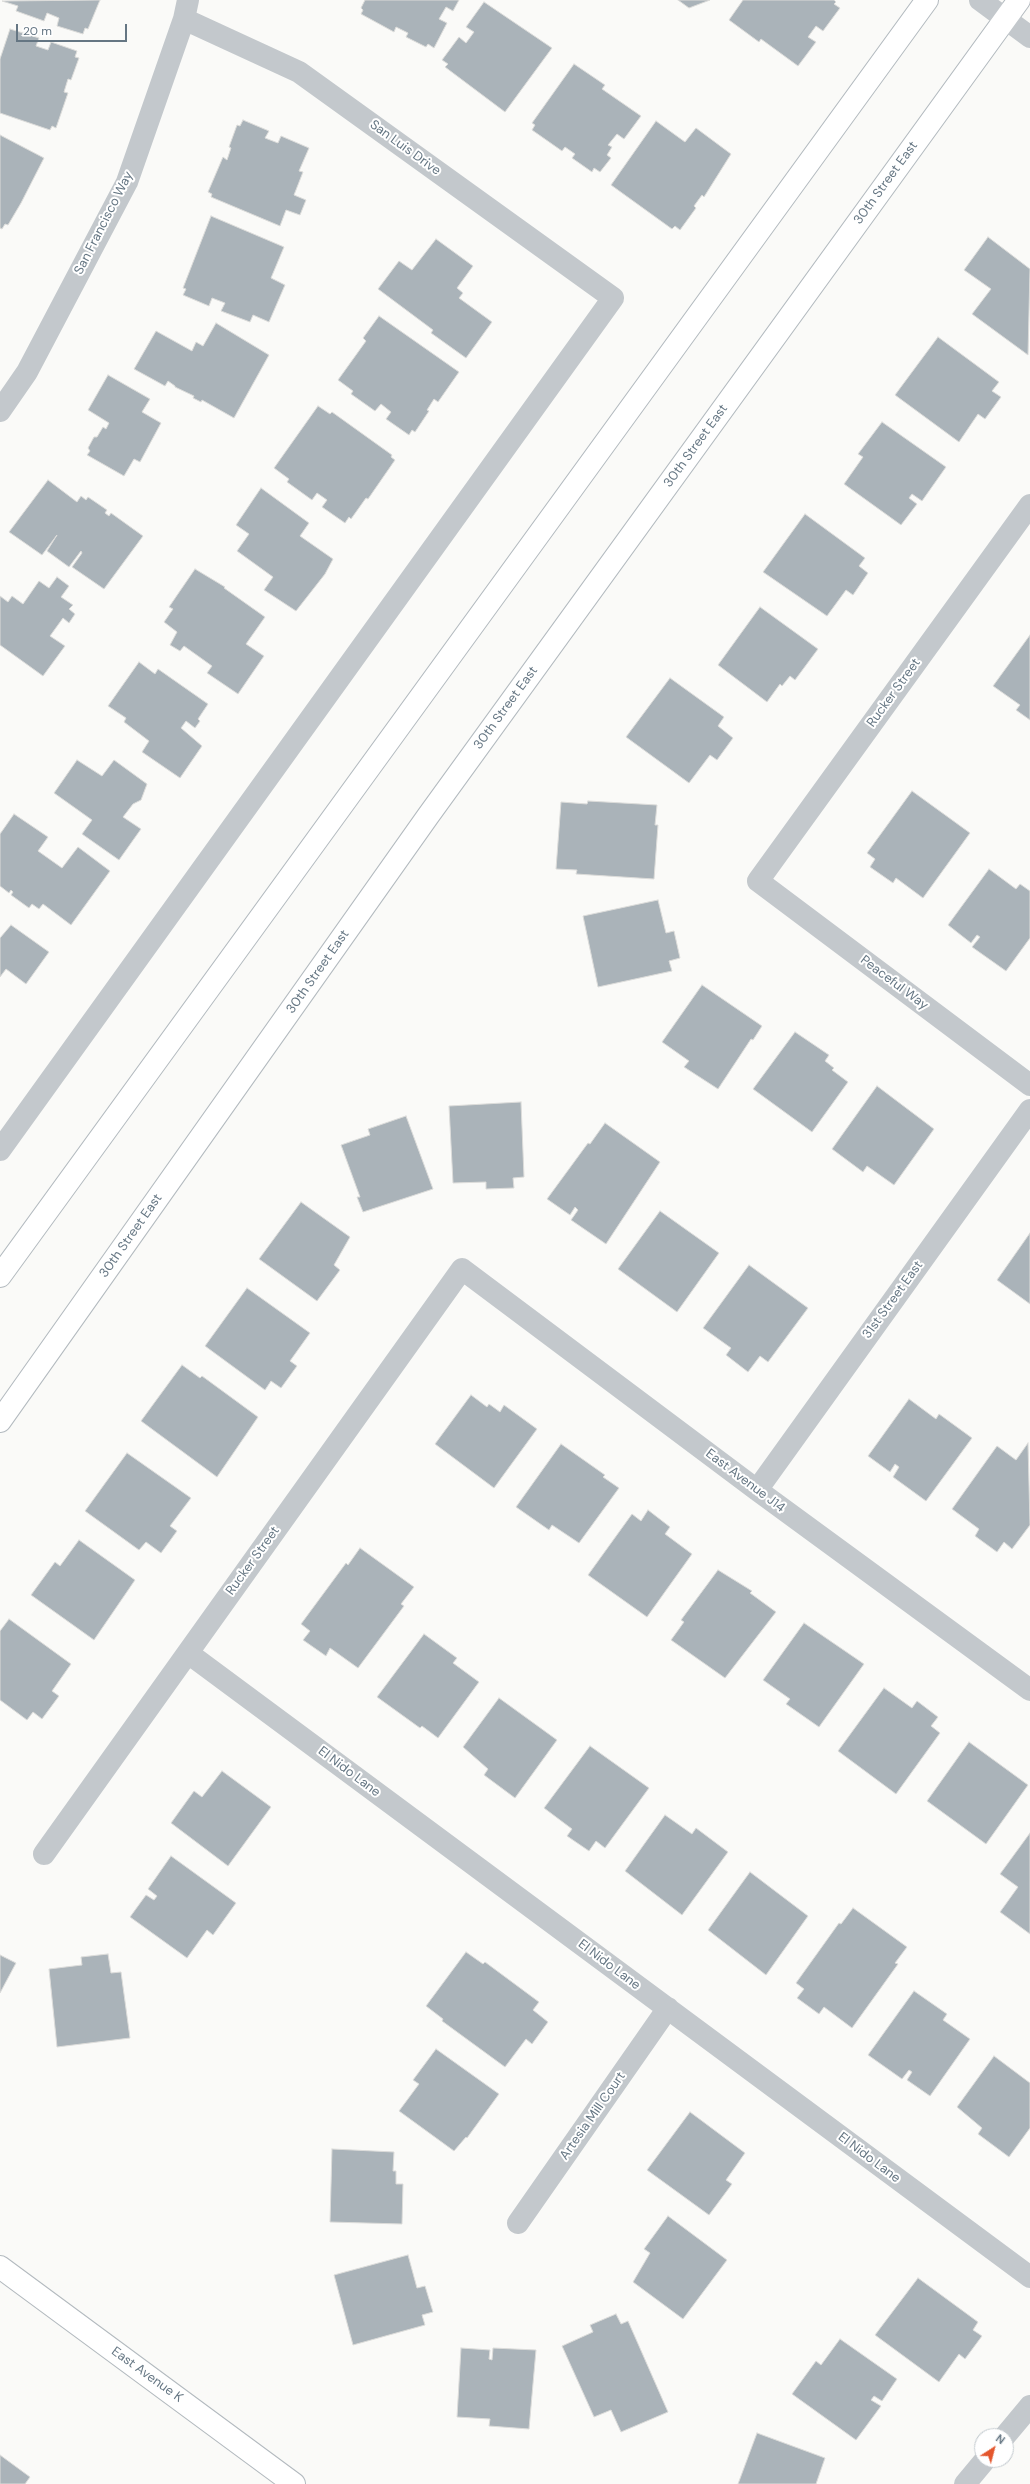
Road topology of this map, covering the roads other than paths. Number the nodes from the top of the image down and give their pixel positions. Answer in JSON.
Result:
{"nodes":[{"id":1,"x":927,"y":0,"type":"edge"},
{"id":2,"x":980,"y":0,"type":"edge"},
{"id":3,"x":1019,"y":0,"type":"edge"},
{"id":4,"x":186,"y":9,"type":"edge"},
{"id":5,"x":1006,"y":19,"type":"junction"},
{"id":6,"x":1030,"y":37,"type":"edge"},
{"id":7,"x":0,"y":411,"type":"edge"},
{"id":8,"x":1028,"y":514,"type":"edge"},
{"id":9,"x":758,"y":881,"type":"joint"},
{"id":10,"x":1030,"y":1085,"type":"edge"},
{"id":11,"x":1030,"y":1110,"type":"edge"},
{"id":12,"x":0,"y":1150,"type":"edge"},
{"id":13,"x":462,"y":1269,"type":"joint"},
{"id":14,"x":0,"y":1276,"type":"edge"},
{"id":15,"x":0,"y":1420,"type":"edge"},
{"id":16,"x":757,"y":1490,"type":"junction"},
{"id":17,"x":188,"y":1653,"type":"junction"},
{"id":18,"x":1030,"y":1690,"type":"edge"},
{"id":19,"x":44,"y":1854,"type":"dead end"},
{"id":20,"x":668,"y":2008,"type":"junction"},
{"id":21,"x":518,"y":2223,"type":"dead end"},
{"id":22,"x":0,"y":2267,"type":"edge"},
{"id":23,"x":1030,"y":2277,"type":"edge"},
{"id":24,"x":1030,"y":2406,"type":"edge"},
{"id":25,"x":1012,"y":2428,"type":"edge"},
{"id":26,"x":978,"y":2468,"type":"edge"},
{"id":27,"x":294,"y":2484,"type":"edge"},
{"id":28,"x":965,"y":2484,"type":"edge"}],
"edges":[{"from":1,"to":14,"type":"main road"},
{"from":2,"to":5,"type":"street"},
{"from":3,"to":5,"type":"main road","name":"30th Street East"},
{"from":4,"to":7,"type":"street","name":"San Francisco Way"},
{"from":4,"to":12,"type":"street","name":"San Luis Drive"},
{"from":5,"to":6,"type":"street"},
{"from":5,"to":15,"type":"main road","name":"30th Street East"},
{"from":8,"to":9,"type":"street","name":"Rucker Street"},
{"from":9,"to":10,"type":"street","name":"Peaceful Way"},
{"from":11,"to":16,"type":"street","name":"31st Street East"},
{"from":13,"to":16,"type":"street","name":"East Avenue J14"},
{"from":13,"to":17,"type":"street","name":"Rucker Street"},
{"from":16,"to":18,"type":"street","name":"East Avenue J14"},
{"from":17,"to":19,"type":"street","name":"Rucker Street"},
{"from":17,"to":20,"type":"street","name":"El Nido Lane"},
{"from":20,"to":21,"type":"street","name":"Artesia Mill Court"},
{"from":20,"to":23,"type":"street","name":"El Nido Lane"},
{"from":22,"to":27,"type":"main road","name":"East Avenue K"},
{"from":24,"to":25,"type":"street"},
{"from":26,"to":28,"type":"street"}]}
